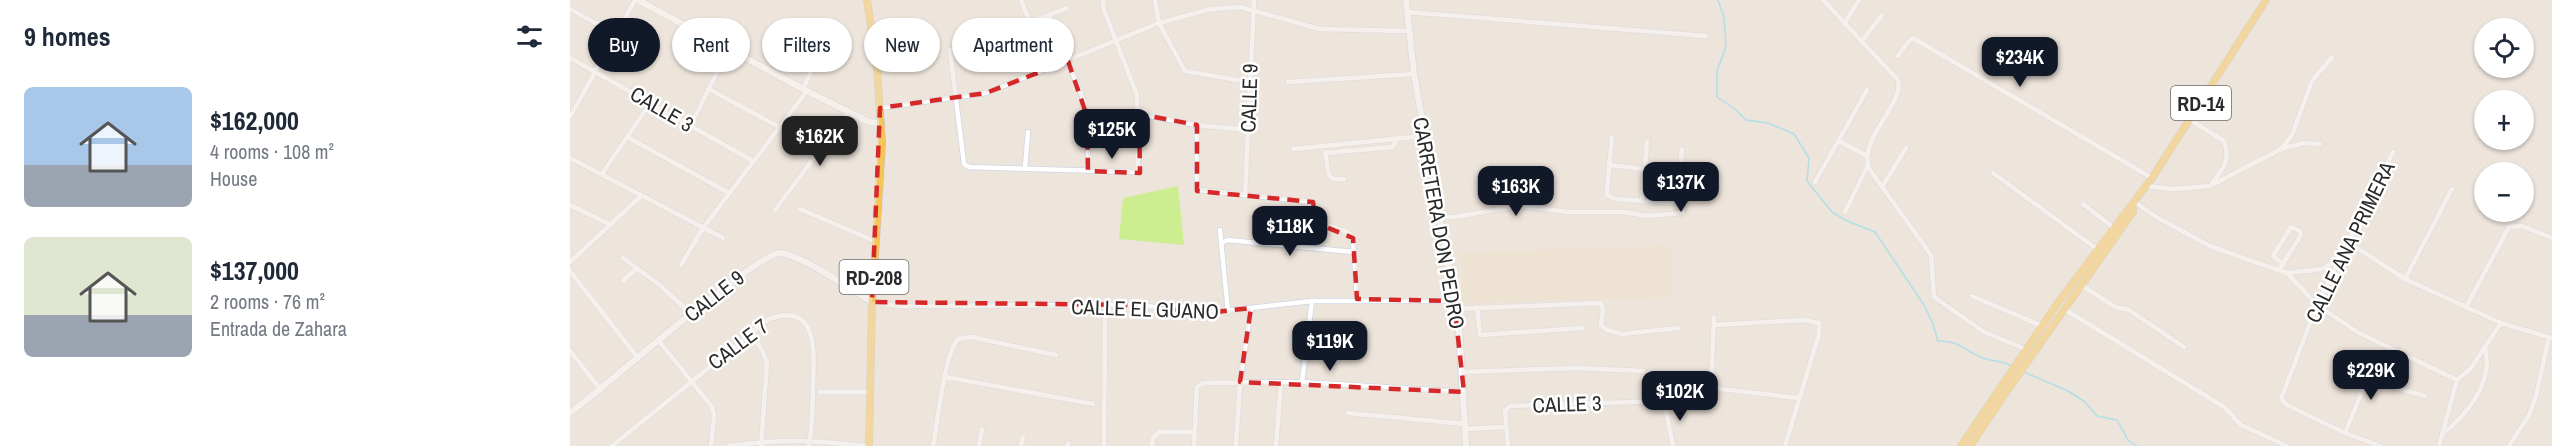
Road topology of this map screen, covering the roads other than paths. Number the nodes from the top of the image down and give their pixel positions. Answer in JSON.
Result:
{"nodes":[{"id":1,"x":637,"y":0,"type":"edge"},
{"id":2,"x":654,"y":0,"type":"edge"},
{"id":3,"x":867,"y":0,"type":"edge"},
{"id":4,"x":1021,"y":0,"type":"edge"},
{"id":5,"x":1103,"y":0,"type":"edge"},
{"id":6,"x":1155,"y":0,"type":"edge"},
{"id":7,"x":1254,"y":0,"type":"edge"},
{"id":8,"x":1406,"y":0,"type":"edge"},
{"id":9,"x":1823,"y":0,"type":"edge"},
{"id":10,"x":1859,"y":0,"type":"edge"},
{"id":11,"x":2266,"y":0,"type":"edge"},
{"id":12,"x":651,"y":7,"type":"junction"},
{"id":13,"x":1067,"y":8,"type":"dead end"},
{"id":14,"x":570,"y":9,"type":"edge"},
{"id":15,"x":1254,"y":9,"type":"junction"},
{"id":16,"x":1407,"y":12,"type":"junction"},
{"id":17,"x":1049,"y":15,"type":"junction"},
{"id":18,"x":1882,"y":15,"type":"dead end"},
{"id":19,"x":626,"y":18,"type":"edge"},
{"id":20,"x":672,"y":18,"type":"edge"},
{"id":21,"x":1028,"y":18,"type":"edge"},
{"id":22,"x":1042,"y":18,"type":"edge"},
{"id":23,"x":1050,"y":18,"type":"edge"},
{"id":24,"x":588,"y":19,"type":"edge"},
{"id":25,"x":1159,"y":23,"type":"junction"},
{"id":26,"x":1844,"y":24,"type":"junction"},
{"id":27,"x":1408,"y":32,"type":"junction"},
{"id":28,"x":1706,"y":36,"type":"dead end"},
{"id":29,"x":1115,"y":42,"type":"junction"},
{"id":30,"x":1861,"y":42,"type":"junction"},
{"id":31,"x":952,"y":49,"type":"edge"},
{"id":32,"x":1898,"y":56,"type":"dead end"},
{"id":33,"x":2332,"y":57,"type":"dead end"},
{"id":34,"x":570,"y":58,"type":"edge"},
{"id":35,"x":1074,"y":58,"type":"edge"},
{"id":36,"x":750,"y":60,"type":"edge"},
{"id":37,"x":952,"y":66,"type":"edge"},
{"id":38,"x":588,"y":68,"type":"edge"},
{"id":39,"x":596,"y":72,"type":"joint"},
{"id":40,"x":717,"y":72,"type":"edge"},
{"id":41,"x":812,"y":72,"type":"edge"},
{"id":42,"x":953,"y":72,"type":"edge"},
{"id":43,"x":1040,"y":72,"type":"edge"},
{"id":44,"x":1072,"y":72,"type":"edge"},
{"id":45,"x":1414,"y":74,"type":"junction"},
{"id":46,"x":1249,"y":82,"type":"junction"},
{"id":47,"x":1288,"y":82,"type":"dead end"},
{"id":48,"x":709,"y":88,"type":"junction"},
{"id":49,"x":805,"y":90,"type":"junction"},
{"id":50,"x":1867,"y":90,"type":"dead end"},
{"id":51,"x":956,"y":99,"type":"junction"},
{"id":52,"x":651,"y":102,"type":"junction"},
{"id":53,"x":880,"y":108,"type":"junction"},
{"id":54,"x":848,"y":112,"type":"junction"},
{"id":55,"x":571,"y":114,"type":"edge"},
{"id":56,"x":1139,"y":114,"type":"junction"},
{"id":57,"x":2190,"y":120,"type":"junction"},
{"id":58,"x":881,"y":123,"type":"junction"},
{"id":59,"x":691,"y":125,"type":"junction"},
{"id":60,"x":1197,"y":125,"type":"junction"},
{"id":61,"x":779,"y":127,"type":"junction"},
{"id":62,"x":1248,"y":130,"type":"junction"},
{"id":63,"x":1028,"y":132,"type":"dead end"},
{"id":64,"x":1424,"y":136,"type":"junction"},
{"id":65,"x":1612,"y":137,"type":"dead end"},
{"id":66,"x":627,"y":138,"type":"junction"},
{"id":67,"x":1396,"y":139,"type":"junction"},
{"id":68,"x":1647,"y":141,"type":"dead end"},
{"id":69,"x":1839,"y":141,"type":"junction"},
{"id":70,"x":2320,"y":144,"type":"dead end"},
{"id":71,"x":1324,"y":146,"type":"junction"},
{"id":72,"x":1293,"y":148,"type":"dead end"},
{"id":73,"x":1905,"y":148,"type":"dead end"},
{"id":74,"x":1683,"y":149,"type":"dead end"},
{"id":75,"x":2282,"y":149,"type":"junction"},
{"id":76,"x":2393,"y":152,"type":"dead end"},
{"id":77,"x":1325,"y":153,"type":"junction"},
{"id":78,"x":1867,"y":156,"type":"junction"},
{"id":79,"x":570,"y":158,"type":"edge"},
{"id":80,"x":753,"y":161,"type":"junction"},
{"id":81,"x":1609,"y":165,"type":"junction"},
{"id":82,"x":1868,"y":165,"type":"junction"},
{"id":83,"x":1025,"y":168,"type":"junction"},
{"id":84,"x":1644,"y":169,"type":"junction"},
{"id":85,"x":1088,"y":171,"type":"junction"},
{"id":86,"x":1993,"y":173,"type":"dead end"},
{"id":87,"x":602,"y":174,"type":"junction"},
{"id":88,"x":2152,"y":178,"type":"junction"},
{"id":89,"x":1344,"y":179,"type":"dead end"},
{"id":90,"x":1815,"y":182,"type":"dead end"},
{"id":91,"x":2146,"y":186,"type":"junction"},
{"id":92,"x":2210,"y":186,"type":"junction"},
{"id":93,"x":1882,"y":187,"type":"junction"},
{"id":94,"x":2452,"y":189,"type":"dead end"},
{"id":95,"x":729,"y":193,"type":"junction"},
{"id":96,"x":1245,"y":195,"type":"junction"},
{"id":97,"x":641,"y":196,"type":"junction"},
{"id":98,"x":1615,"y":199,"type":"junction"},
{"id":99,"x":1625,"y":200,"type":"junction"},
{"id":100,"x":1642,"y":201,"type":"junction"},
{"id":101,"x":1677,"y":202,"type":"junction"},
{"id":102,"x":2134,"y":203,"type":"junction"},
{"id":103,"x":2083,"y":204,"type":"dead end"},
{"id":104,"x":570,"y":205,"type":"edge"},
{"id":105,"x":800,"y":209,"type":"dead end"},
{"id":106,"x":775,"y":210,"type":"dead end"},
{"id":107,"x":1614,"y":211,"type":"junction"},
{"id":108,"x":1624,"y":212,"type":"junction"},
{"id":109,"x":1845,"y":212,"type":"dead end"},
{"id":110,"x":1438,"y":217,"type":"junction"},
{"id":111,"x":611,"y":225,"type":"junction"},
{"id":112,"x":2113,"y":227,"type":"junction"},
{"id":113,"x":703,"y":228,"type":"junction"},
{"id":114,"x":1220,"y":230,"type":"dead end"},
{"id":115,"x":723,"y":238,"type":"dead end"},
{"id":116,"x":2552,"y":238,"type":"edge"},
{"id":117,"x":877,"y":242,"type":"junction"},
{"id":118,"x":2348,"y":242,"type":"junction"},
{"id":119,"x":1221,"y":243,"type":"junction"},
{"id":120,"x":2097,"y":249,"type":"junction"},
{"id":121,"x":1354,"y":252,"type":"junction"},
{"id":122,"x":623,"y":258,"type":"dead end"},
{"id":123,"x":2339,"y":260,"type":"junction"},
{"id":124,"x":570,"y":262,"type":"edge"},
{"id":125,"x":2283,"y":264,"type":"junction"},
{"id":126,"x":681,"y":265,"type":"dead end"},
{"id":127,"x":637,"y":268,"type":"junction"},
{"id":128,"x":2279,"y":270,"type":"junction"},
{"id":129,"x":570,"y":271,"type":"edge"},
{"id":130,"x":2286,"y":273,"type":"junction"},
{"id":131,"x":2405,"y":279,"type":"junction"},
{"id":132,"x":623,"y":281,"type":"dead end"},
{"id":133,"x":2083,"y":286,"type":"junction"},
{"id":134,"x":1972,"y":296,"type":"dead end"},
{"id":135,"x":1356,"y":299,"type":"junction"},
{"id":136,"x":1312,"y":301,"type":"junction"},
{"id":137,"x":1454,"y":301,"type":"junction"},
{"id":138,"x":873,"y":302,"type":"junction"},
{"id":139,"x":2057,"y":304,"type":"junction"},
{"id":140,"x":2317,"y":305,"type":"junction"},
{"id":141,"x":1105,"y":306,"type":"junction"},
{"id":142,"x":1477,"y":307,"type":"junction"},
{"id":143,"x":2466,"y":307,"type":"junction"},
{"id":144,"x":1251,"y":308,"type":"junction"},
{"id":145,"x":1456,"y":309,"type":"junction"},
{"id":146,"x":2065,"y":309,"type":"junction"},
{"id":147,"x":1228,"y":312,"type":"junction"},
{"id":148,"x":691,"y":314,"type":"junction"},
{"id":149,"x":1714,"y":317,"type":"dead end"},
{"id":150,"x":2501,"y":323,"type":"junction"},
{"id":151,"x":1714,"y":325,"type":"junction"},
{"id":152,"x":2042,"y":326,"type":"junction"},
{"id":153,"x":1583,"y":328,"type":"dead end"},
{"id":154,"x":1678,"y":328,"type":"dead end"},
{"id":155,"x":751,"y":333,"type":"junction"},
{"id":156,"x":2550,"y":337,"type":"edge"},
{"id":157,"x":659,"y":340,"type":"junction"},
{"id":158,"x":2184,"y":347,"type":"dead end"},
{"id":159,"x":2485,"y":347,"type":"junction"},
{"id":160,"x":570,"y":351,"type":"edge"},
{"id":161,"x":2024,"y":351,"type":"junction"},
{"id":162,"x":1056,"y":355,"type":"dead end"},
{"id":163,"x":638,"y":358,"type":"junction"},
{"id":164,"x":2375,"y":360,"type":"dead end"},
{"id":165,"x":1643,"y":371,"type":"dead end"},
{"id":166,"x":1462,"y":372,"type":"junction"},
{"id":167,"x":946,"y":376,"type":"junction"},
{"id":168,"x":692,"y":380,"type":"junction"},
{"id":169,"x":2367,"y":380,"type":"junction"},
{"id":170,"x":2457,"y":380,"type":"junction"},
{"id":171,"x":1240,"y":382,"type":"junction"},
{"id":172,"x":1281,"y":382,"type":"junction"},
{"id":173,"x":1302,"y":382,"type":"junction"},
{"id":174,"x":2007,"y":383,"type":"junction"},
{"id":175,"x":1711,"y":387,"type":"junction"},
{"id":176,"x":601,"y":390,"type":"junction"},
{"id":177,"x":819,"y":392,"type":"dead end"},
{"id":178,"x":1464,"y":392,"type":"junction"},
{"id":179,"x":871,"y":393,"type":"junction"},
{"id":180,"x":2425,"y":396,"type":"dead end"},
{"id":181,"x":1799,"y":398,"type":"junction"},
{"id":182,"x":1664,"y":401,"type":"junction"},
{"id":183,"x":1093,"y":404,"type":"dead end"},
{"id":184,"x":570,"y":413,"type":"edge"},
{"id":185,"x":1348,"y":413,"type":"dead end"},
{"id":186,"x":1465,"y":426,"type":"junction"},
{"id":187,"x":1506,"y":428,"type":"junction"},
{"id":188,"x":982,"y":429,"type":"dead end"},
{"id":189,"x":1194,"y":432,"type":"junction"},
{"id":190,"x":2345,"y":433,"type":"junction"},
{"id":191,"x":2442,"y":434,"type":"junction"},
{"id":192,"x":1023,"y":437,"type":"dead end"},
{"id":193,"x":809,"y":443,"type":"edge"},
{"id":194,"x":761,"y":444,"type":"edge"},
{"id":195,"x":612,"y":446,"type":"edge"},
{"id":196,"x":711,"y":446,"type":"edge"},
{"id":197,"x":728,"y":446,"type":"edge"},
{"id":198,"x":867,"y":446,"type":"edge"},
{"id":199,"x":933,"y":446,"type":"edge"},
{"id":200,"x":978,"y":446,"type":"edge"},
{"id":201,"x":1021,"y":446,"type":"edge"},
{"id":202,"x":1104,"y":446,"type":"edge"},
{"id":203,"x":1152,"y":446,"type":"edge"},
{"id":204,"x":1194,"y":446,"type":"edge"},
{"id":205,"x":1236,"y":446,"type":"edge"},
{"id":206,"x":1276,"y":446,"type":"edge"},
{"id":207,"x":1466,"y":446,"type":"edge"},
{"id":208,"x":1508,"y":446,"type":"edge"},
{"id":209,"x":1673,"y":446,"type":"edge"},
{"id":210,"x":1785,"y":446,"type":"edge"},
{"id":211,"x":1961,"y":446,"type":"edge"},
{"id":212,"x":1970,"y":446,"type":"edge"},
{"id":213,"x":2287,"y":446,"type":"edge"},
{"id":214,"x":2380,"y":446,"type":"edge"},
{"id":215,"x":2439,"y":446,"type":"edge"},
{"id":216,"x":2509,"y":446,"type":"edge"}],
"edges":[{"from":1,"to":12,"type":"street"},
{"from":1,"to":19,"type":"street"},
{"from":2,"to":12,"type":"street"},
{"from":3,"to":53,"type":"main road","number":"RD-208"},
{"from":4,"to":21,"type":"street"},
{"from":5,"to":29,"type":"street"},
{"from":6,"to":25,"type":"street"},
{"from":7,"to":15,"type":"street","name":"CALLE 9"},
{"from":8,"to":16,"type":"street","name":"CARRETERA DON PEDRO"},
{"from":9,"to":26,"type":"street"},
{"from":10,"to":26,"type":"street"},
{"from":11,"to":57,"type":"main road","number":"RD-14"},
{"from":12,"to":20,"type":"street"},
{"from":13,"to":17,"type":"street"},
{"from":14,"to":24,"type":"street"},
{"from":15,"to":25,"type":"street"},
{"from":15,"to":27,"type":"street"},
{"from":15,"to":46,"type":"street","name":"CALLE 9"},
{"from":16,"to":27,"type":"street","name":"CARRETERA DON PEDRO"},
{"from":16,"to":28,"type":"street"},
{"from":17,"to":22,"type":"street"},
{"from":17,"to":23,"type":"street"},
{"from":18,"to":30,"type":"street"},
{"from":25,"to":29,"type":"street"},
{"from":25,"to":46,"type":"street"},
{"from":26,"to":30,"type":"street"},
{"from":27,"to":45,"type":"street","name":"CARRETERA DON PEDRO"},
{"from":29,"to":35,"type":"street"},
{"from":29,"to":56,"type":"street"},
{"from":30,"to":78,"type":"street"},
{"from":31,"to":37,"type":"street"},
{"from":32,"to":88,"type":"street"},
{"from":33,"to":75,"type":"street"},
{"from":34,"to":38,"type":"street","name":"CALLE 3"},
{"from":36,"to":49,"type":"street"},
{"from":39,"to":52,"type":"street","name":"CALLE 3"},
{"from":39,"to":55,"type":"street"},
{"from":40,"to":48,"type":"street"},
{"from":41,"to":49,"type":"street"},
{"from":42,"to":51,"type":"street"},
{"from":43,"to":51,"type":"street"},
{"from":44,"to":85,"type":"street"},
{"from":45,"to":47,"type":"street"},
{"from":45,"to":64,"type":"street","name":"CARRETERA DON PEDRO"},
{"from":46,"to":62,"type":"street","name":"CALLE 9"},
{"from":48,"to":59,"type":"street"},
{"from":48,"to":61,"type":"street"},
{"from":49,"to":54,"type":"street"},
{"from":49,"to":61,"type":"street"},
{"from":50,"to":69,"type":"street"},
{"from":51,"to":53,"type":"street"},
{"from":51,"to":83,"type":"street"},
{"from":52,"to":59,"type":"street","name":"CALLE 3"},
{"from":52,"to":66,"type":"street"},
{"from":53,"to":58,"type":"main road","number":"RD-208"},
{"from":54,"to":58,"type":"street"},
{"from":54,"to":106,"type":"street"},
{"from":56,"to":60,"type":"street"},
{"from":56,"to":85,"type":"street"},
{"from":57,"to":88,"type":"main road","number":"RD-14"},
{"from":57,"to":92,"type":"street"},
{"from":58,"to":117,"type":"main road","number":"RD-208"},
{"from":59,"to":80,"type":"street","name":"CALLE 3"},
{"from":60,"to":62,"type":"street"},
{"from":60,"to":96,"type":"street"},
{"from":61,"to":80,"type":"street"},
{"from":62,"to":96,"type":"street","name":"CALLE 9"},
{"from":63,"to":83,"type":"street"},
{"from":64,"to":67,"type":"street"},
{"from":64,"to":110,"type":"street","name":"CARRETERA DON PEDRO"},
{"from":65,"to":81,"type":"street"},
{"from":66,"to":87,"type":"street"},
{"from":66,"to":95,"type":"street"},
{"from":67,"to":71,"type":"street"},
{"from":67,"to":77,"type":"street"},
{"from":68,"to":84,"type":"street"},
{"from":69,"to":78,"type":"street"},
{"from":69,"to":90,"type":"street"},
{"from":70,"to":75,"type":"street"},
{"from":71,"to":72,"type":"street"},
{"from":71,"to":77,"type":"street"},
{"from":73,"to":93,"type":"street"},
{"from":74,"to":101,"type":"street"},
{"from":75,"to":92,"type":"street"},
{"from":76,"to":118,"type":"street","name":"CALLE ANA PRIMERA"},
{"from":77,"to":89,"type":"street"},
{"from":78,"to":82,"type":"street"},
{"from":79,"to":87,"type":"street"},
{"from":80,"to":95,"type":"street"},
{"from":81,"to":84,"type":"street"},
{"from":81,"to":98,"type":"street"},
{"from":82,"to":93,"type":"street"},
{"from":82,"to":109,"type":"street"},
{"from":83,"to":85,"type":"street"},
{"from":84,"to":100,"type":"street"},
{"from":86,"to":120,"type":"street"},
{"from":87,"to":97,"type":"street"},
{"from":88,"to":91,"type":"main road","number":"RD-14"},
{"from":91,"to":92,"type":"street"},
{"from":91,"to":102,"type":"main road","number":"RD-14"},
{"from":93,"to":161,"type":"street"},
{"from":94,"to":131,"type":"street"},
{"from":95,"to":113,"type":"street"},
{"from":96,"to":121,"type":"street"},
{"from":97,"to":111,"type":"street"},
{"from":97,"to":113,"type":"street"},
{"from":98,"to":99,"type":"street"},
{"from":98,"to":107,"type":"street"},
{"from":99,"to":100,"type":"street"},
{"from":99,"to":108,"type":"street"},
{"from":100,"to":101,"type":"street"},
{"from":101,"to":108,"type":"street"},
{"from":102,"to":112,"type":"main road","number":"RD-14"},
{"from":102,"to":128,"type":"street"},
{"from":102,"to":133,"type":"main road","number":"RD-14"},
{"from":103,"to":112,"type":"street"},
{"from":104,"to":111,"type":"street"},
{"from":105,"to":117,"type":"street"},
{"from":107,"to":108,"type":"street"},
{"from":107,"to":110,"type":"street"},
{"from":110,"to":137,"type":"street","name":"CARRETERA DON PEDRO"},
{"from":111,"to":124,"type":"street"},
{"from":112,"to":120,"type":"main road","number":"RD-14"},
{"from":113,"to":115,"type":"street"},
{"from":113,"to":126,"type":"street"},
{"from":114,"to":119,"type":"street"},
{"from":116,"to":143,"type":"street"},
{"from":117,"to":138,"type":"main road","number":"RD-208"},
{"from":118,"to":123,"type":"street","name":"CALLE ANA PRIMERA"},
{"from":118,"to":131,"type":"street"},
{"from":119,"to":121,"type":"street"},
{"from":119,"to":147,"type":"street"},
{"from":120,"to":139,"type":"main road","number":"RD-14"},
{"from":121,"to":135,"type":"street"},
{"from":122,"to":127,"type":"street"},
{"from":123,"to":130,"type":"street"},
{"from":123,"to":140,"type":"street","name":"CALLE ANA PRIMERA"},
{"from":125,"to":125,"type":"street"},
{"from":125,"to":128,"type":"street"},
{"from":127,"to":132,"type":"street"},
{"from":127,"to":148,"type":"street"},
{"from":128,"to":130,"type":"street"},
{"from":129,"to":163,"type":"street"},
{"from":130,"to":140,"type":"street"},
{"from":131,"to":143,"type":"street"},
{"from":133,"to":146,"type":"main road","number":"RD-14"},
{"from":133,"to":158,"type":"street"},
{"from":134,"to":152,"type":"street"},
{"from":135,"to":136,"type":"street","name":"CALLE EL GUANO"},
{"from":135,"to":137,"type":"street","name":"CALLE EL GUANO"},
{"from":136,"to":144,"type":"street","name":"CALLE EL GUANO"},
{"from":136,"to":173,"type":"street"},
{"from":137,"to":145,"type":"street","name":"CARRETERA DON PEDRO"},
{"from":138,"to":141,"type":"street","name":"CALLE EL GUANO"},
{"from":138,"to":148,"type":"street","name":"CALLE 9"},
{"from":138,"to":179,"type":"main road","number":"RD-208"},
{"from":139,"to":146,"type":"street"},
{"from":139,"to":152,"type":"main road","number":"RD-14"},
{"from":140,"to":170,"type":"street"},
{"from":140,"to":190,"type":"street","name":"CALLE ANA PRIMERA"},
{"from":141,"to":147,"type":"street","name":"CALLE EL GUANO"},
{"from":141,"to":202,"type":"street"},
{"from":142,"to":145,"type":"street"},
{"from":142,"to":153,"type":"street"},
{"from":142,"to":154,"type":"street"},
{"from":143,"to":150,"type":"street"},
{"from":144,"to":147,"type":"street","name":"CALLE EL GUANO"},
{"from":144,"to":171,"type":"street"},
{"from":145,"to":166,"type":"street","name":"CARRETERA DON PEDRO"},
{"from":146,"to":174,"type":"main road","number":"RD-14"},
{"from":146,"to":213,"type":"street"},
{"from":148,"to":157,"type":"street","name":"CALLE 9"},
{"from":149,"to":151,"type":"street"},
{"from":150,"to":156,"type":"street"},
{"from":150,"to":159,"type":"street"},
{"from":151,"to":175,"type":"street"},
{"from":151,"to":181,"type":"street"},
{"from":152,"to":161,"type":"main road","number":"RD-14"},
{"from":155,"to":168,"type":"street","name":"CALLE 7"},
{"from":155,"to":193,"type":"street","name":"CALLE 7"},
{"from":155,"to":194,"type":"street"},
{"from":156,"to":216,"type":"street"},
{"from":157,"to":163,"type":"street","name":"CALLE 9"},
{"from":157,"to":168,"type":"street"},
{"from":159,"to":170,"type":"street"},
{"from":159,"to":191,"type":"street"},
{"from":160,"to":176,"type":"street"},
{"from":161,"to":174,"type":"main road","number":"RD-14"},
{"from":162,"to":167,"type":"street"},
{"from":163,"to":176,"type":"street","name":"CALLE 9"},
{"from":164,"to":169,"type":"street"},
{"from":165,"to":166,"type":"street"},
{"from":166,"to":178,"type":"street","name":"CARRETERA DON PEDRO"},
{"from":167,"to":183,"type":"street"},
{"from":167,"to":199,"type":"street"},
{"from":168,"to":195,"type":"street","name":"CALLE 7"},
{"from":168,"to":196,"type":"street"},
{"from":169,"to":180,"type":"street"},
{"from":169,"to":190,"type":"street"},
{"from":170,"to":191,"type":"street"},
{"from":171,"to":172,"type":"street"},
{"from":171,"to":189,"type":"street"},
{"from":171,"to":205,"type":"street"},
{"from":172,"to":173,"type":"street"},
{"from":172,"to":206,"type":"street"},
{"from":173,"to":178,"type":"street"},
{"from":174,"to":211,"type":"main road","number":"RD-14"},
{"from":174,"to":212,"type":"main road","number":"RD-14"},
{"from":175,"to":181,"type":"street"},
{"from":175,"to":182,"type":"street"},
{"from":176,"to":184,"type":"street","name":"CALLE 9"},
{"from":177,"to":179,"type":"street"},
{"from":178,"to":186,"type":"street","name":"CARRETERA DON PEDRO"},
{"from":179,"to":198,"type":"main road","number":"RD-208"},
{"from":181,"to":210,"type":"street"},
{"from":182,"to":187,"type":"street","name":"CALLE 3"},
{"from":182,"to":209,"type":"street"},
{"from":185,"to":186,"type":"street"},
{"from":186,"to":187,"type":"street"},
{"from":186,"to":207,"type":"street","name":"CARRETERA DON PEDRO"},
{"from":187,"to":208,"type":"street"},
{"from":188,"to":200,"type":"street"},
{"from":189,"to":203,"type":"street"},
{"from":189,"to":204,"type":"street"},
{"from":190,"to":214,"type":"street"},
{"from":191,"to":215,"type":"street"},
{"from":192,"to":201,"type":"street"},
{"from":193,"to":194,"type":"street"},
{"from":193,"to":198,"type":"street"},
{"from":194,"to":197,"type":"street"}]}
